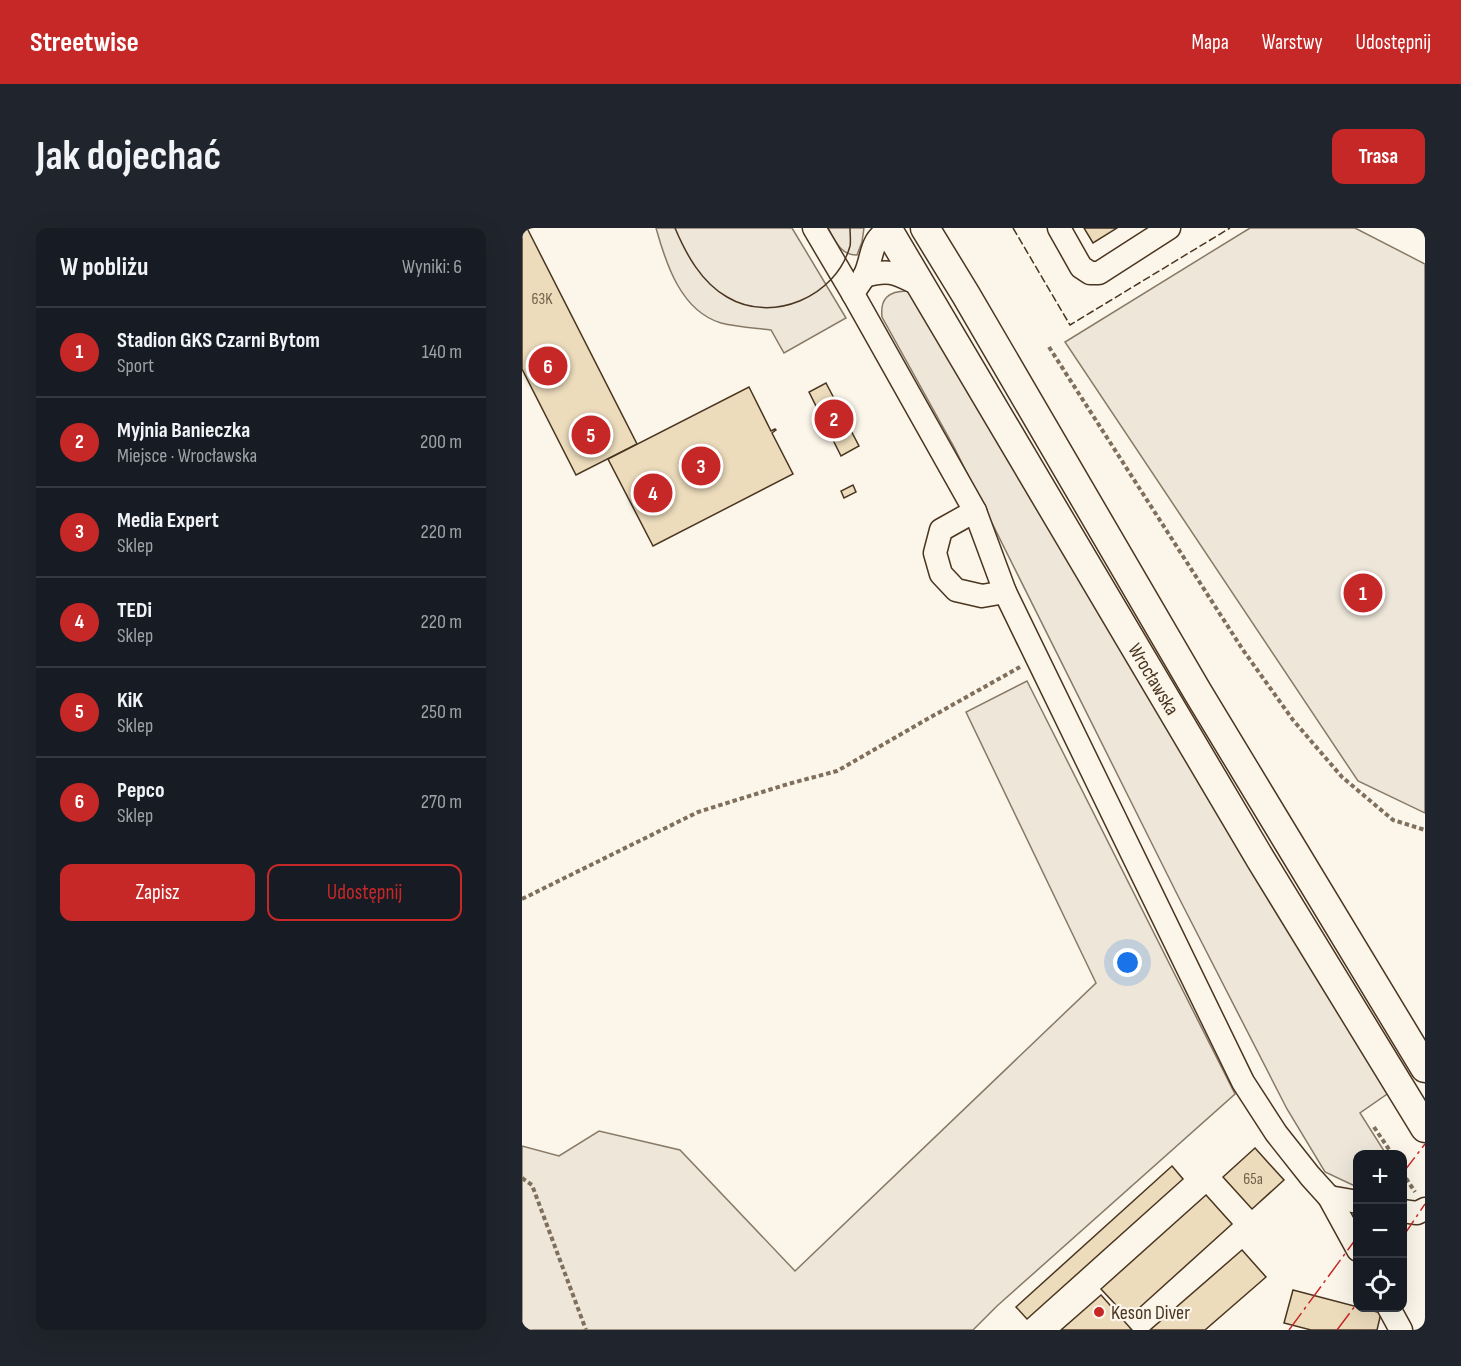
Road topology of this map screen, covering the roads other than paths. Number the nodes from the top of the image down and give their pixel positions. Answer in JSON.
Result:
{"nodes":[{"id":1,"x":814,"y":228,"type":"edge"},
{"id":2,"x":1059,"y":228,"type":"edge"},
{"id":3,"x":1169,"y":228,"type":"edge"},
{"id":4,"x":906,"y":229,"type":"edge"},
{"id":5,"x":859,"y":285,"type":"junction"},
{"id":6,"x":922,"y":286,"type":"junction"},
{"id":7,"x":975,"y":511,"type":"junction"},
{"id":8,"x":1005,"y":592,"type":"junction"},
{"id":9,"x":1425,"y":1068,"type":"edge"},
{"id":10,"x":1425,"y":1128,"type":"edge"},
{"id":11,"x":1329,"y":1197,"type":"junction"},
{"id":12,"x":1353,"y":1201,"type":"edge"},
{"id":13,"x":1425,"y":1209,"type":"edge"},
{"id":14,"x":1407,"y":1212,"type":"edge"},
{"id":15,"x":1353,"y":1241,"type":"edge"},
{"id":16,"x":1391,"y":1312,"type":"edge"},
{"id":17,"x":1401,"y":1330,"type":"edge"}],
"edges":[{"from":1,"to":5,"type":"lane"},
{"from":2,"to":3,"type":"lane"},
{"from":4,"to":5,"type":"lane"},
{"from":4,"to":6,"type":"main road","name":"Wrocławska"},
{"from":4,"to":9,"type":"main road","name":"Wrocławska"},
{"from":5,"to":6,"type":"lane"},
{"from":5,"to":7,"type":"lane"},
{"from":6,"to":10,"type":"main road","name":"Wrocławska"},
{"from":7,"to":8,"type":"lane"},
{"from":7,"to":8,"type":"lane"},
{"from":8,"to":11,"type":"lane"},
{"from":11,"to":12,"type":"lane"},
{"from":11,"to":15,"type":"lane"},
{"from":13,"to":14,"type":"lane"},
{"from":16,"to":17,"type":"lane"}]}
